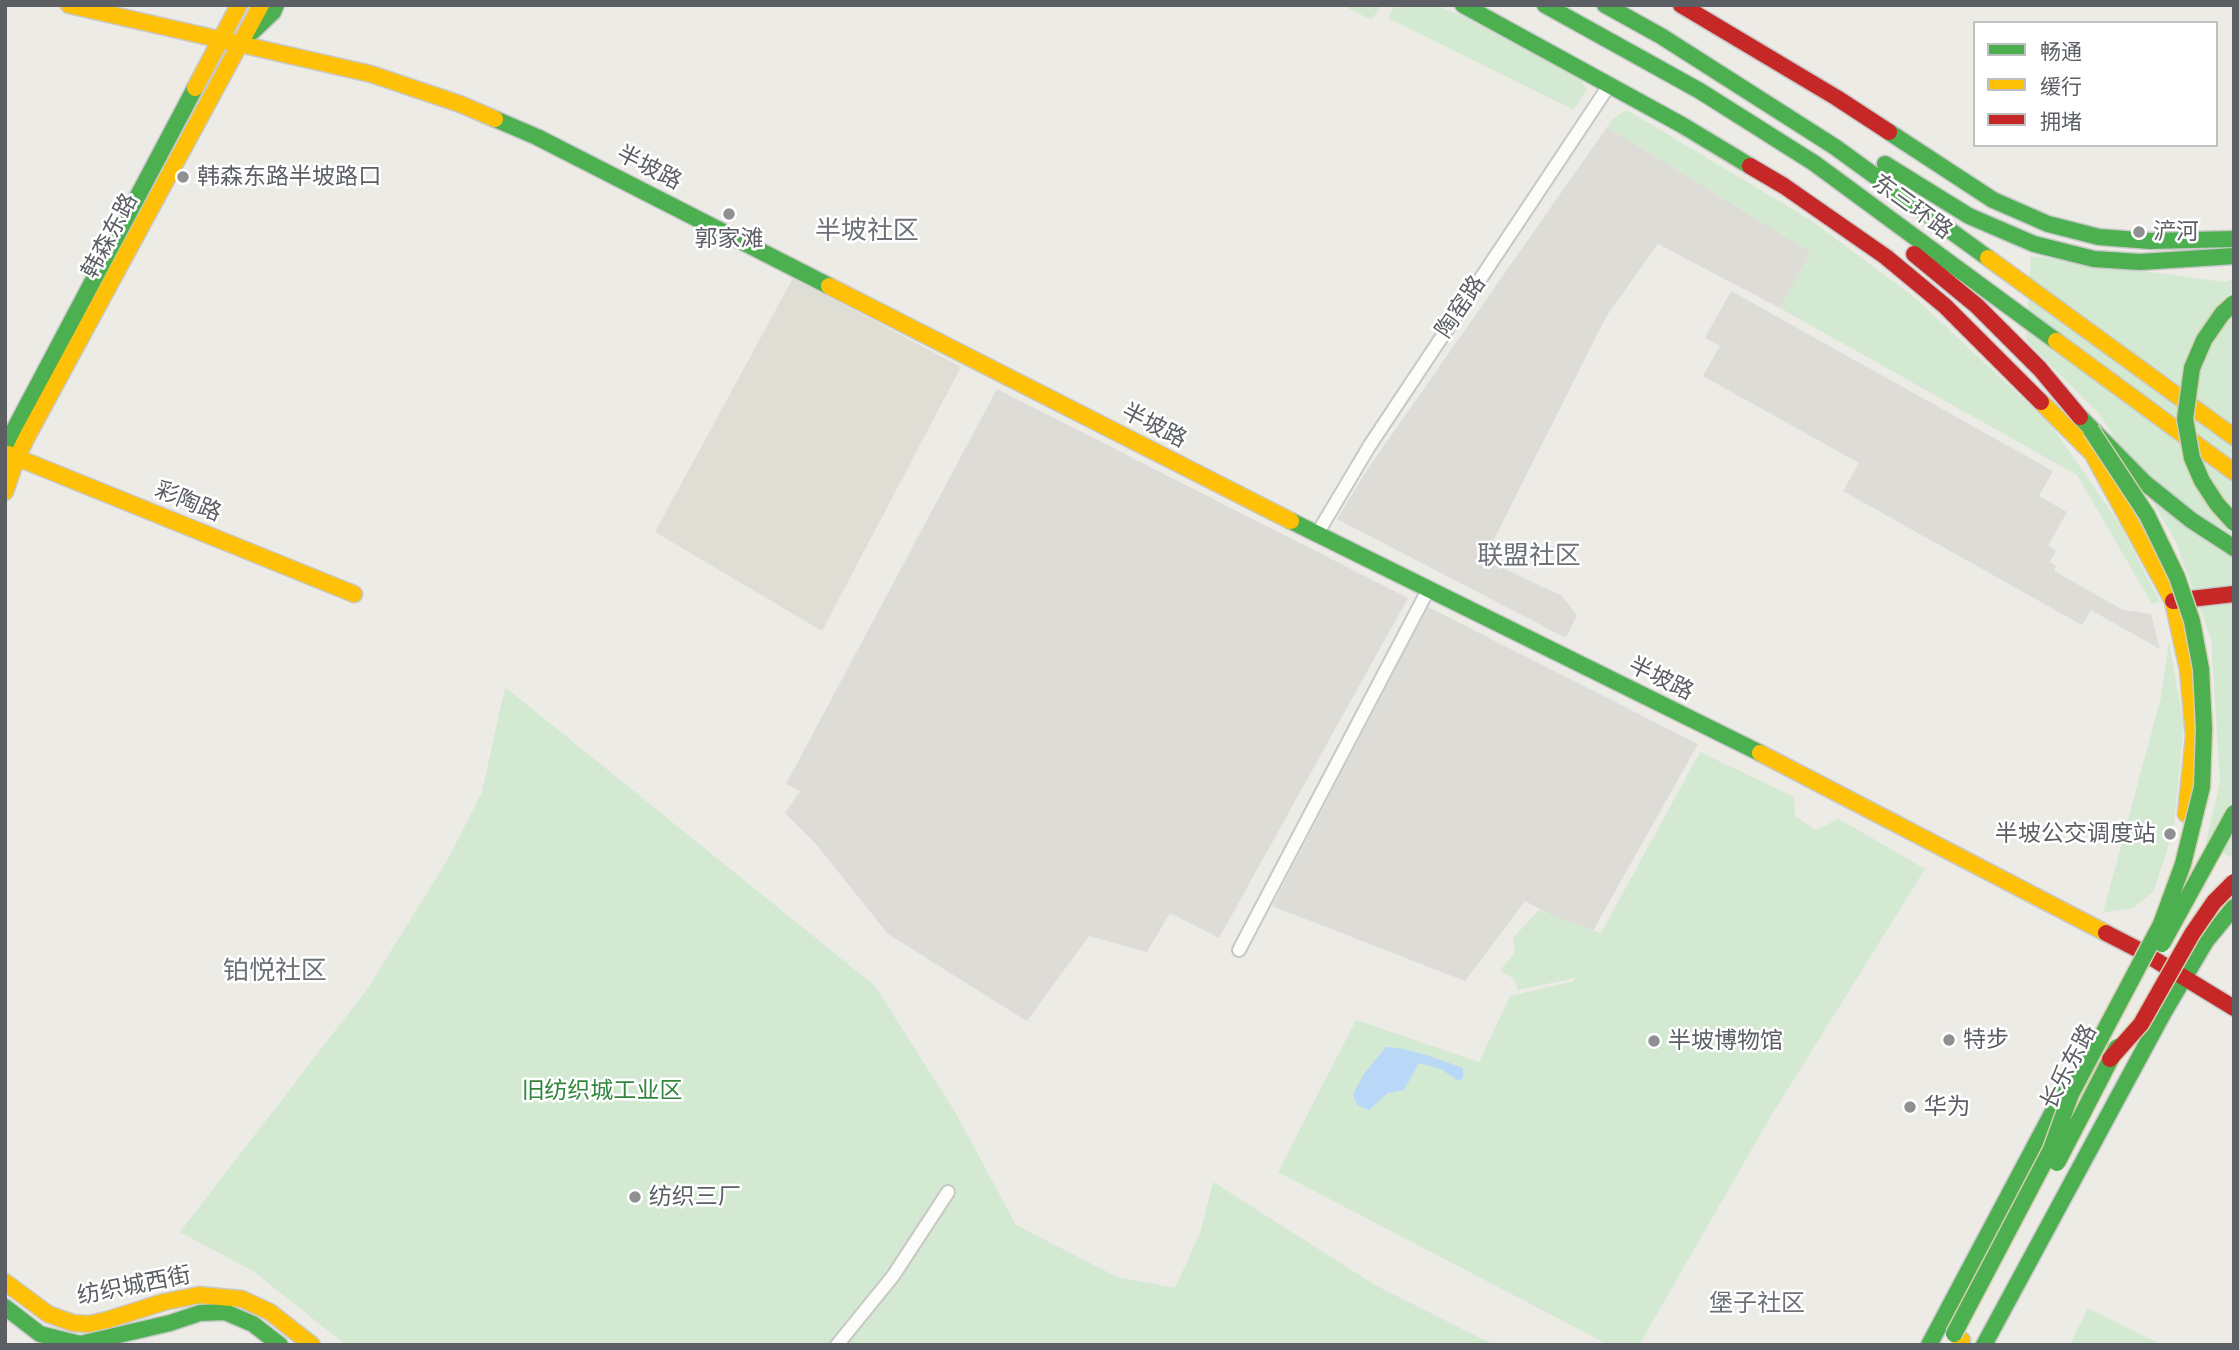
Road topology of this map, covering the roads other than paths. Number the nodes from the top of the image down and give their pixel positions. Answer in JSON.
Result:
{"nodes":[{"id":1,"x":69,"y":5,"type":"edge"},
{"id":2,"x":230,"y":5,"type":"edge"},
{"id":3,"x":239,"y":5,"type":"edge"},
{"id":4,"x":261,"y":5,"type":"edge"},
{"id":5,"x":276,"y":5,"type":"edge"},
{"id":6,"x":1462,"y":5,"type":"edge"},
{"id":7,"x":1545,"y":5,"type":"edge"},
{"id":8,"x":1605,"y":5,"type":"edge"},
{"id":9,"x":1681,"y":5,"type":"edge"},
{"id":10,"x":1661,"y":36,"type":"junction"},
{"id":11,"x":222,"y":40,"type":"junction"},
{"id":12,"x":239,"y":44,"type":"junction"},
{"id":13,"x":1610,"y":84,"type":"junction"},
{"id":14,"x":1814,"y":163,"type":"junction"},
{"id":15,"x":2234,"y":239,"type":"edge"},
{"id":16,"x":2234,"y":256,"type":"edge"},
{"id":17,"x":2007,"y":270,"type":"junction"},
{"id":18,"x":2234,"y":303,"type":"edge"},
{"id":19,"x":2234,"y":420,"type":"edge"},
{"id":20,"x":2091,"y":430,"type":"junction"},
{"id":21,"x":2234,"y":437,"type":"edge"},
{"id":22,"x":9,"y":452,"type":"edge"},
{"id":23,"x":2234,"y":472,"type":"edge"},
{"id":24,"x":5,"y":492,"type":"edge"},
{"id":25,"x":2234,"y":523,"type":"edge"},
{"id":26,"x":1317,"y":534,"type":"junction"},
{"id":27,"x":2234,"y":548,"type":"edge"},
{"id":28,"x":1428,"y":590,"type":"junction"},
{"id":29,"x":354,"y":594,"type":"dead end"},
{"id":30,"x":2234,"y":594,"type":"edge"},
{"id":31,"x":2174,"y":601,"type":"junction"},
{"id":32,"x":2234,"y":813,"type":"edge"},
{"id":33,"x":2234,"y":837,"type":"edge"},
{"id":34,"x":2234,"y":882,"type":"edge"},
{"id":35,"x":2234,"y":907,"type":"edge"},
{"id":36,"x":1239,"y":950,"type":"dead end"},
{"id":37,"x":2139,"y":950,"type":"junction"},
{"id":38,"x":2184,"y":977,"type":"junction"},
{"id":39,"x":2234,"y":1008,"type":"edge"},
{"id":40,"x":2110,"y":1059,"type":"junction"},
{"id":41,"x":2050,"y":1152,"type":"junction"},
{"id":42,"x":948,"y":1192,"type":"dead end"},
{"id":43,"x":5,"y":1282,"type":"edge"},
{"id":44,"x":5,"y":1307,"type":"edge"},
{"id":45,"x":1956,"y":1341,"type":"edge"},
{"id":46,"x":280,"y":1345,"type":"edge"},
{"id":47,"x":312,"y":1345,"type":"edge"},
{"id":48,"x":837,"y":1345,"type":"edge"},
{"id":49,"x":1929,"y":1345,"type":"edge"},
{"id":50,"x":1984,"y":1345,"type":"edge"}],
"edges":[{"from":1,"to":11,"type":"main road","name":"半坡路"},
{"from":2,"to":11,"type":"main road"},
{"from":3,"to":11,"type":"main road","name":"韩森东路"},
{"from":4,"to":12,"type":"main road","name":"韩森东路"},
{"from":5,"to":12,"type":"main road"},
{"from":6,"to":13,"type":"main road"},
{"from":7,"to":14,"type":"main road","name":"东三环路"},
{"from":8,"to":10,"type":"main road","name":"东三环路"},
{"from":9,"to":15,"type":"main road"},
{"from":10,"to":16,"type":"main road"},
{"from":10,"to":17,"type":"main road","name":"东三环路"},
{"from":11,"to":12,"type":"main road","name":"半坡路"},
{"from":11,"to":22,"type":"main road","name":"韩森东路"},
{"from":12,"to":22,"type":"main road","name":"韩森东路"},
{"from":12,"to":26,"type":"main road","name":"半坡路"},
{"from":13,"to":26,"type":"street","name":"陶窑路"},
{"from":13,"to":31,"type":"main road"},
{"from":14,"to":20,"type":"main road"},
{"from":14,"to":23,"type":"main road","name":"东三环路"},
{"from":17,"to":19,"type":"main road"},
{"from":17,"to":21,"type":"main road","name":"东三环路"},
{"from":18,"to":25,"type":"main road","bridge":true},
{"from":20,"to":27,"type":"main road","bridge":true},
{"from":20,"to":41,"type":"main road","bridge":true},
{"from":22,"to":24,"type":"main road","name":"韩森东路"},
{"from":22,"to":29,"type":"main road","name":"彩陶路"},
{"from":26,"to":28,"type":"main road","name":"半坡路"},
{"from":28,"to":36,"type":"street"},
{"from":28,"to":37,"type":"main road","name":"半坡路"},
{"from":30,"to":31,"type":"main road"},
{"from":31,"to":37,"type":"main road"},
{"from":32,"to":41,"type":"main road","name":"长乐东路","bridge":true},
{"from":33,"to":40,"type":"main road","name":"长乐东路","bridge":true},
{"from":34,"to":40,"type":"main road","bridge":true},
{"from":35,"to":38,"type":"main road"},
{"from":37,"to":38,"type":"main road","name":"半坡路"},
{"from":37,"to":49,"type":"main road"},
{"from":38,"to":39,"type":"main road","name":"半坡路"},
{"from":38,"to":50,"type":"main road"},
{"from":40,"to":45,"type":"main road","name":"长乐东路","bridge":true},
{"from":41,"to":45,"type":"main road","name":"长乐东路","bridge":true},
{"from":42,"to":48,"type":"street"},
{"from":43,"to":47,"type":"main road","name":"纺织城西街"},
{"from":44,"to":46,"type":"main road","name":"纺织城西街"}]}
